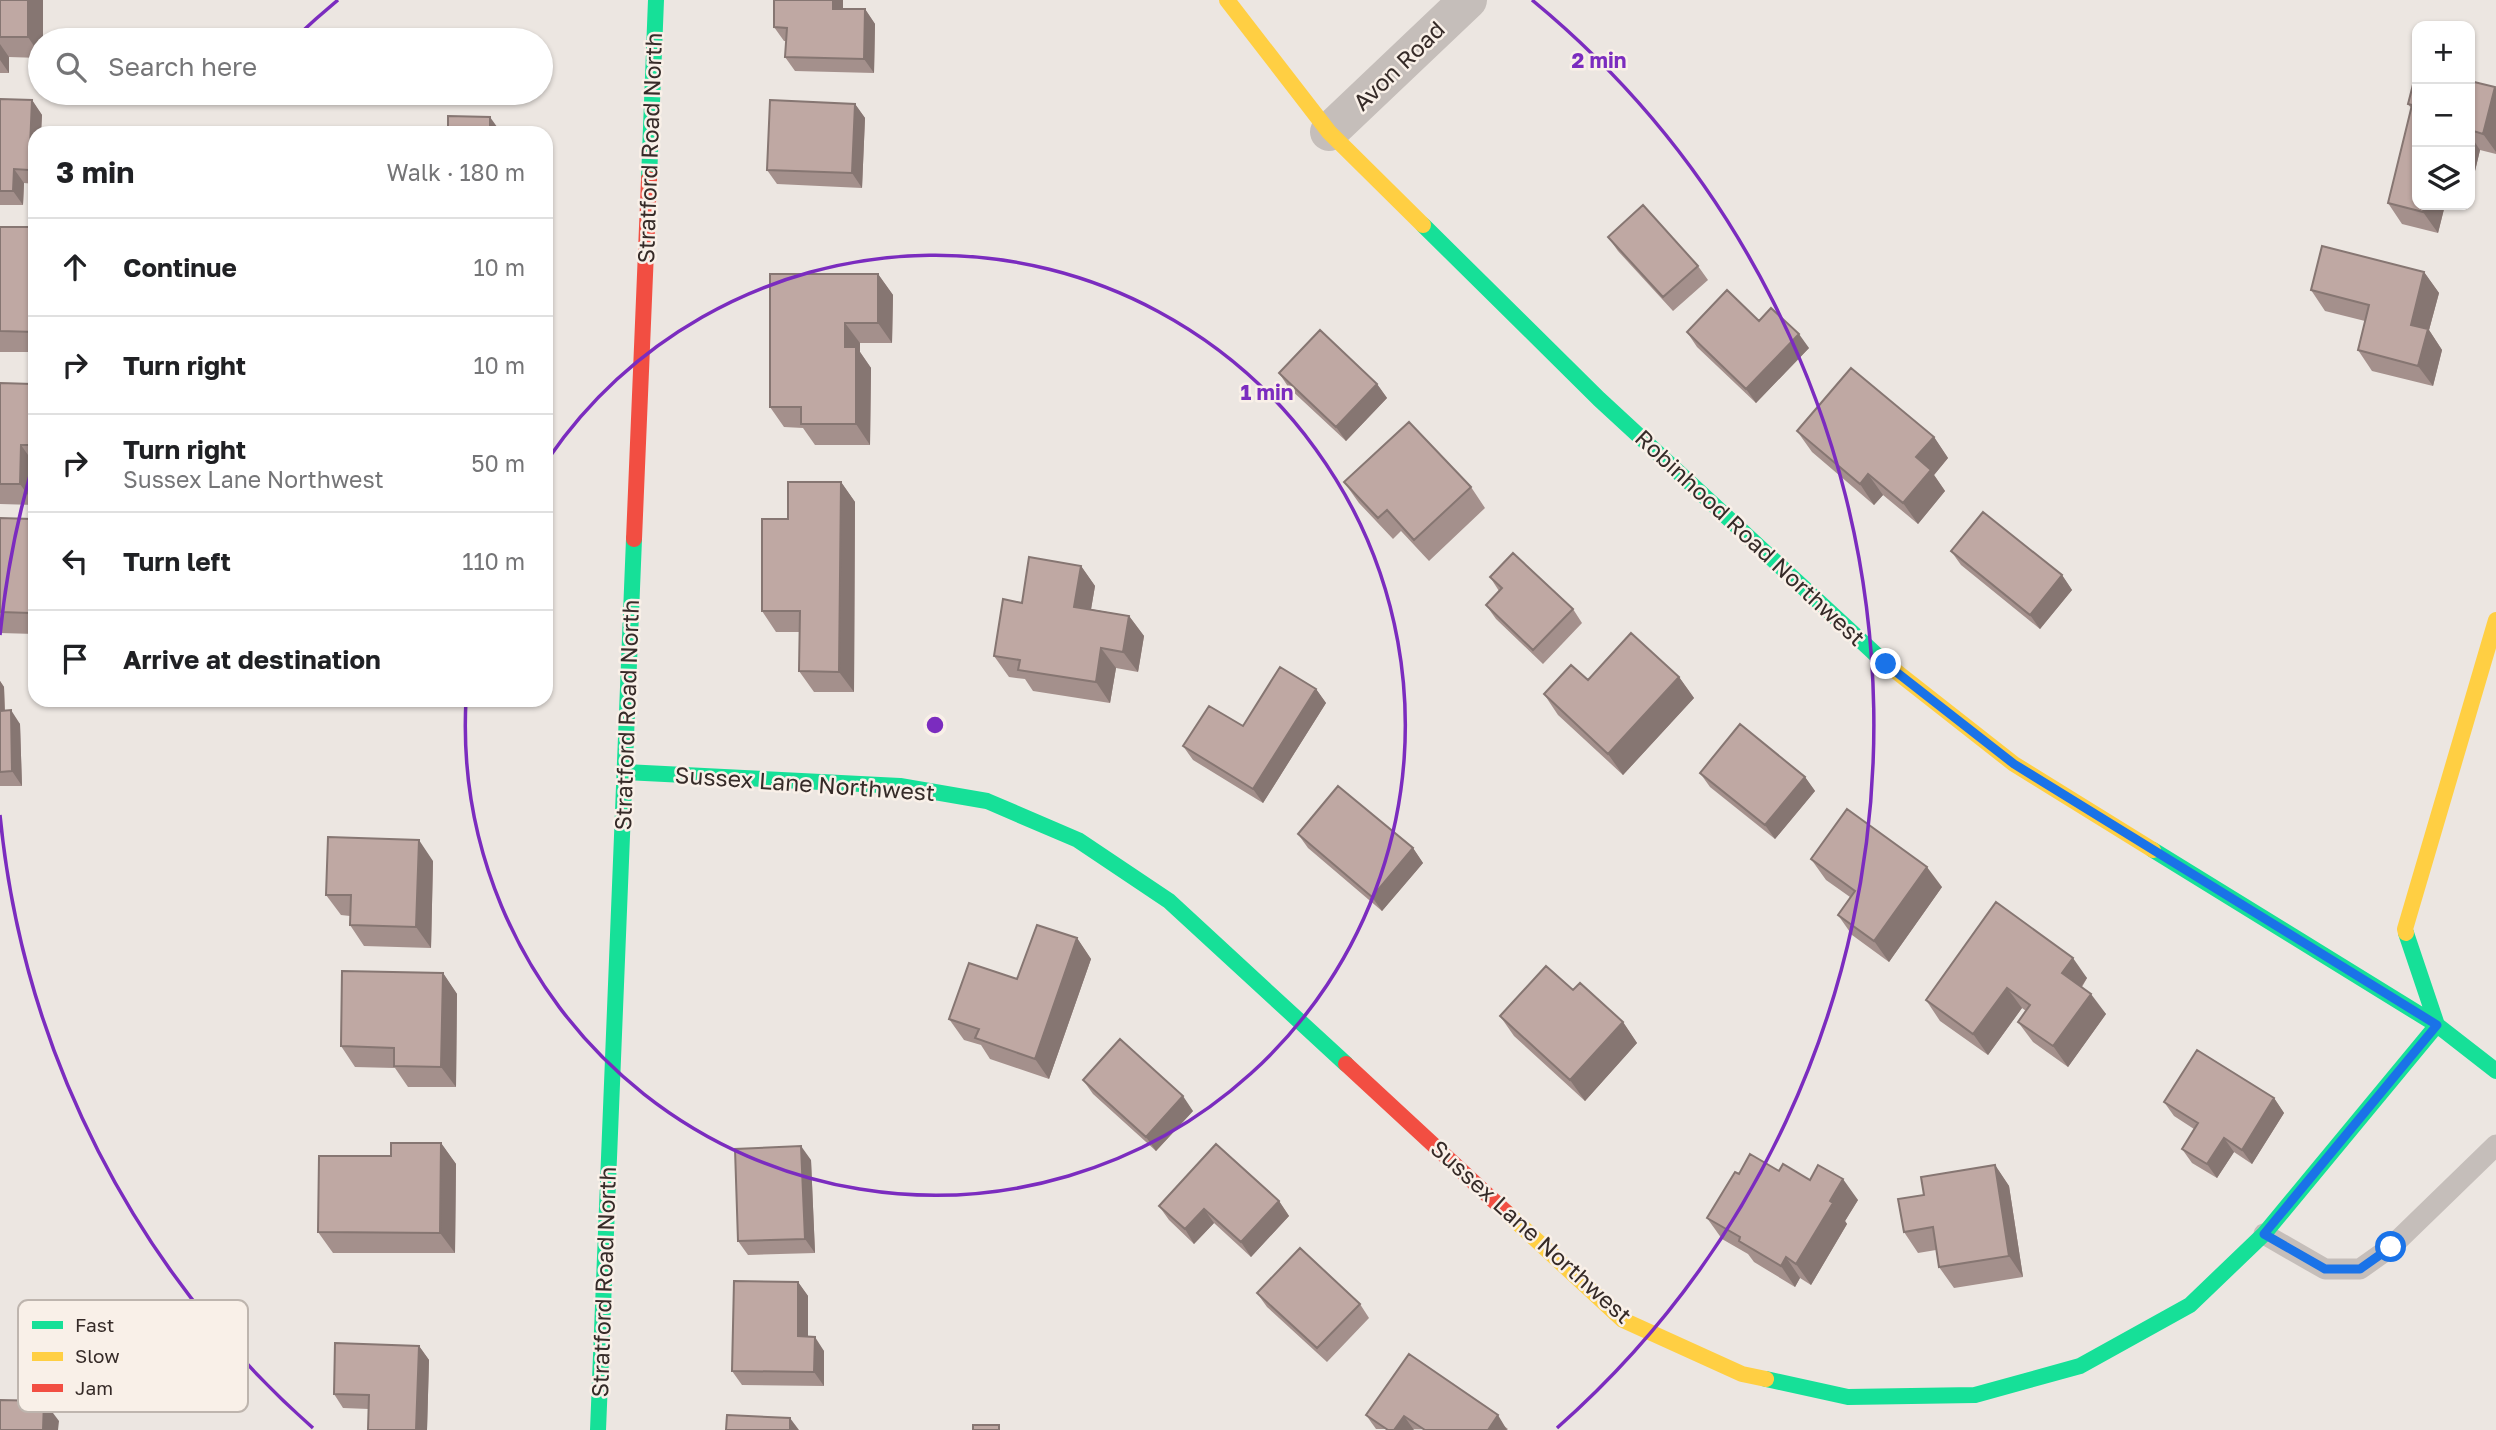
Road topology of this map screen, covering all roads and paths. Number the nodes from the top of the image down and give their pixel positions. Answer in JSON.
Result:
{"nodes":[{"id":1,"x":656,"y":0,"type":"edge"},
{"id":2,"x":1227,"y":0,"type":"edge"},
{"id":3,"x":1468,"y":0,"type":"edge"},
{"id":4,"x":1329,"y":132,"type":"junction"},
{"id":5,"x":2496,"y":620,"type":"edge"},
{"id":6,"x":625,"y":772,"type":"junction"},
{"id":7,"x":2437,"y":1025,"type":"junction"},
{"id":8,"x":2496,"y":1071,"type":"edge"},
{"id":9,"x":2496,"y":1145,"type":"edge"},
{"id":10,"x":2264,"y":1234,"type":"junction"},
{"id":11,"x":598,"y":1430,"type":"edge"}],
"edges":[{"from":1,"to":6,"type":"street","name":"Stratford Road North"},
{"from":2,"to":4,"type":"street","name":"Robinhood Road Northwest"},
{"from":3,"to":4,"type":"street","name":"Avon Road"},
{"from":4,"to":7,"type":"street","name":"Robinhood Road Northwest"},
{"from":5,"to":7,"type":"street"},
{"from":6,"to":10,"type":"street","name":"Sussex Lane Northwest"},
{"from":6,"to":11,"type":"street","name":"Stratford Road North"},
{"from":7,"to":8,"type":"street","name":"Robinhood Road Northwest"},
{"from":7,"to":10,"type":"street","name":"Sussex Lane Northwest"},
{"from":9,"to":10,"type":"lane"}]}
